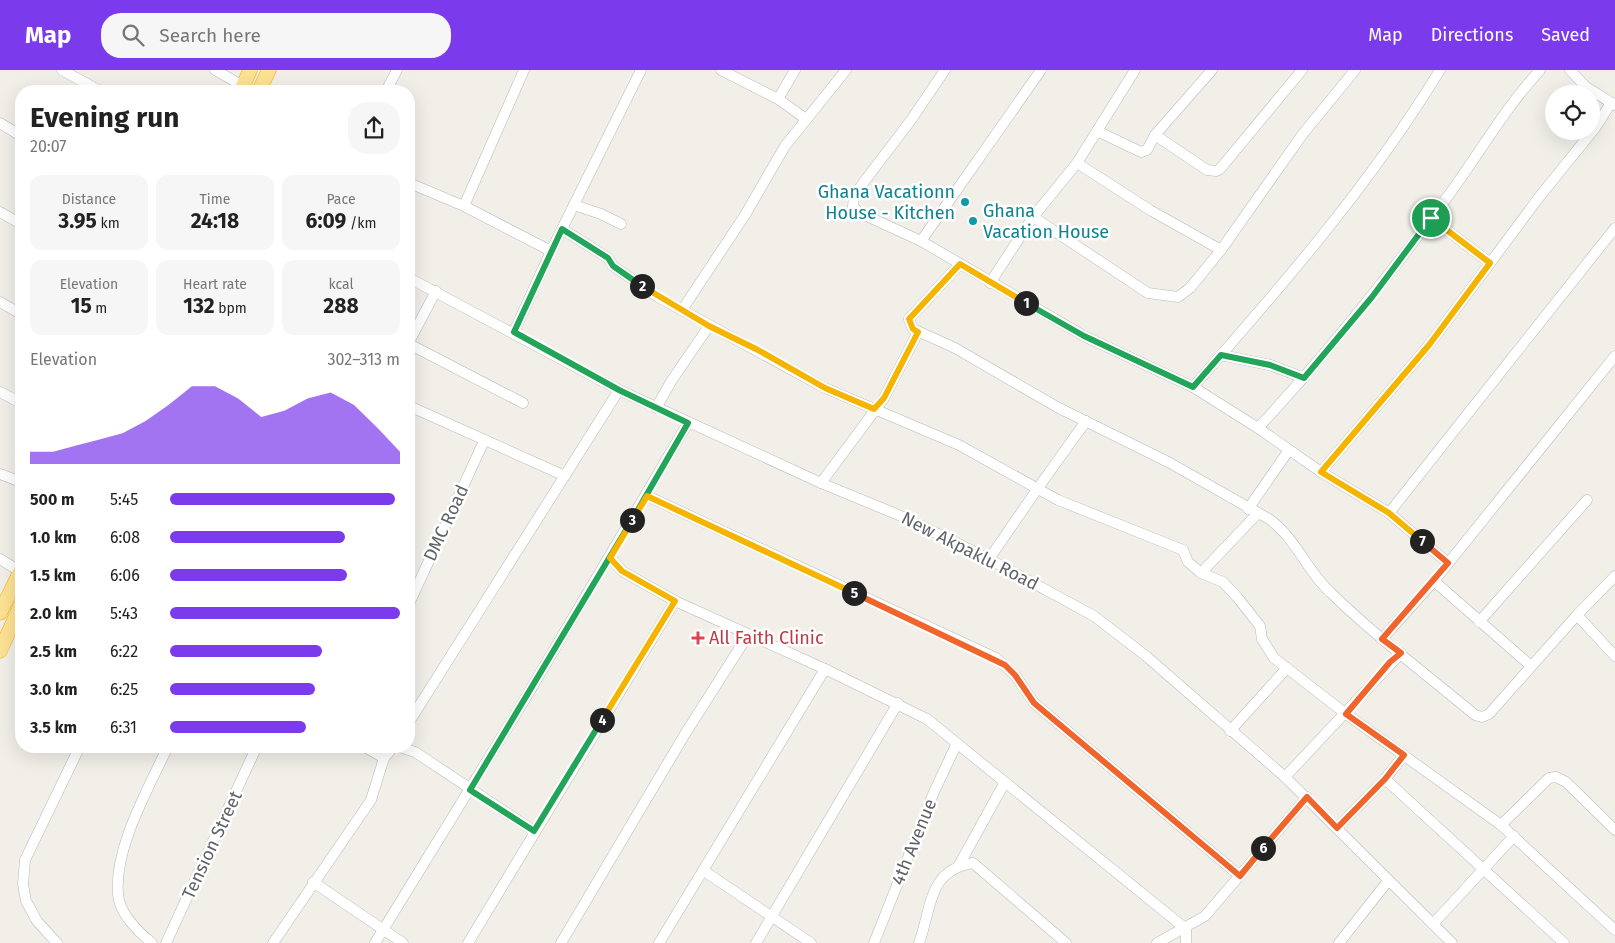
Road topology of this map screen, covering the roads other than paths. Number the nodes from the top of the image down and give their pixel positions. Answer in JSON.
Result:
{"nodes":[{"id":1,"x":62,"y":70,"type":"edge"},
{"id":2,"x":215,"y":70,"type":"edge"},
{"id":3,"x":250,"y":70,"type":"edge"},
{"id":4,"x":269,"y":70,"type":"edge"},
{"id":5,"x":396,"y":70,"type":"edge"},
{"id":6,"x":524,"y":70,"type":"edge"},
{"id":7,"x":641,"y":70,"type":"edge"},
{"id":8,"x":721,"y":70,"type":"edge"},
{"id":9,"x":795,"y":70,"type":"edge"},
{"id":10,"x":846,"y":70,"type":"edge"},
{"id":11,"x":945,"y":70,"type":"edge"},
{"id":12,"x":1041,"y":70,"type":"edge"},
{"id":13,"x":1135,"y":70,"type":"edge"},
{"id":14,"x":1212,"y":70,"type":"edge"},
{"id":15,"x":1302,"y":70,"type":"edge"},
{"id":16,"x":1355,"y":70,"type":"edge"},
{"id":17,"x":1440,"y":70,"type":"edge"},
{"id":18,"x":1540,"y":70,"type":"edge"},
{"id":19,"x":1570,"y":70,"type":"edge"},
{"id":20,"x":734,"y":73,"type":"edge"},
{"id":21,"x":89,"y":85,"type":"edge"},
{"id":22,"x":236,"y":85,"type":"edge"},
{"id":23,"x":244,"y":85,"type":"edge"},
{"id":24,"x":262,"y":85,"type":"edge"},
{"id":25,"x":389,"y":85,"type":"edge"},
{"id":26,"x":778,"y":99,"type":"junction"},
{"id":27,"x":1613,"y":104,"type":"edge"},
{"id":28,"x":806,"y":119,"type":"junction"},
{"id":29,"x":0,"y":123,"type":"edge"},
{"id":30,"x":1097,"y":131,"type":"junction"},
{"id":31,"x":15,"y":132,"type":"edge"},
{"id":32,"x":1156,"y":135,"type":"junction"},
{"id":33,"x":1077,"y":163,"type":"junction"},
{"id":34,"x":415,"y":186,"type":"edge"},
{"id":35,"x":464,"y":206,"type":"junction"},
{"id":36,"x":574,"y":206,"type":"junction"},
{"id":37,"x":0,"y":212,"type":"edge"},
{"id":38,"x":1033,"y":217,"type":"junction"},
{"id":39,"x":1431,"y":218,"type":"junction"},
{"id":40,"x":15,"y":221,"type":"edge"},
{"id":41,"x":621,"y":224,"type":"dead end"},
{"id":42,"x":1615,"y":228,"type":"edge"},
{"id":43,"x":562,"y":229,"type":"junction"},
{"id":44,"x":921,"y":240,"type":"junction"},
{"id":45,"x":551,"y":250,"type":"junction"},
{"id":46,"x":1221,"y":250,"type":"junction"},
{"id":47,"x":1490,"y":263,"type":"junction"},
{"id":48,"x":960,"y":264,"type":"junction"},
{"id":49,"x":415,"y":281,"type":"edge"},
{"id":50,"x":990,"y":283,"type":"junction"},
{"id":51,"x":436,"y":291,"type":"junction"},
{"id":52,"x":0,"y":302,"type":"edge"},
{"id":53,"x":682,"y":310,"type":"junction"},
{"id":54,"x":15,"y":311,"type":"edge"},
{"id":55,"x":709,"y":326,"type":"junction"},
{"id":56,"x":415,"y":331,"type":"edge"},
{"id":57,"x":514,"y":332,"type":"junction"},
{"id":58,"x":918,"y":332,"type":"junction"},
{"id":59,"x":415,"y":346,"type":"edge"},
{"id":60,"x":1221,"y":355,"type":"junction"},
{"id":61,"x":1615,"y":356,"type":"edge"},
{"id":62,"x":1304,"y":378,"type":"junction"},
{"id":63,"x":1193,"y":387,"type":"junction"},
{"id":64,"x":619,"y":390,"type":"junction"},
{"id":65,"x":0,"y":392,"type":"edge"},
{"id":66,"x":15,"y":400,"type":"edge"},
{"id":67,"x":523,"y":403,"type":"dead end"},
{"id":68,"x":656,"y":408,"type":"junction"},
{"id":69,"x":874,"y":409,"type":"junction"},
{"id":70,"x":415,"y":411,"type":"edge"},
{"id":71,"x":1086,"y":421,"type":"junction"},
{"id":72,"x":688,"y":423,"type":"junction"},
{"id":73,"x":1258,"y":428,"type":"junction"},
{"id":74,"x":484,"y":441,"type":"junction"},
{"id":75,"x":1289,"y":450,"type":"junction"},
{"id":76,"x":1321,"y":472,"type":"junction"},
{"id":77,"x":0,"y":474,"type":"edge"},
{"id":78,"x":565,"y":476,"type":"junction"},
{"id":79,"x":15,"y":480,"type":"edge"},
{"id":80,"x":820,"y":482,"type":"junction"},
{"id":81,"x":1038,"y":488,"type":"junction"},
{"id":82,"x":647,"y":496,"type":"junction"},
{"id":83,"x":1586,"y":500,"type":"dead end"},
{"id":84,"x":1253,"y":511,"type":"junction"},
{"id":85,"x":1389,"y":513,"type":"junction"},
{"id":86,"x":610,"y":558,"type":"junction"},
{"id":87,"x":0,"y":559,"type":"edge"},
{"id":88,"x":989,"y":560,"type":"junction"},
{"id":89,"x":1448,"y":563,"type":"junction"},
{"id":90,"x":15,"y":568,"type":"edge"},
{"id":91,"x":1201,"y":573,"type":"junction"},
{"id":92,"x":1615,"y":576,"type":"edge"},
{"id":93,"x":1434,"y":581,"type":"junction"},
{"id":94,"x":15,"y":583,"type":"edge"},
{"id":95,"x":415,"y":591,"type":"edge"},
{"id":96,"x":675,"y":601,"type":"junction"},
{"id":97,"x":0,"y":613,"type":"edge"},
{"id":98,"x":1577,"y":615,"type":"junction"},
{"id":99,"x":15,"y":618,"type":"edge"},
{"id":100,"x":1479,"y":622,"type":"junction"},
{"id":101,"x":748,"y":635,"type":"junction"},
{"id":102,"x":1382,"y":639,"type":"junction"},
{"id":103,"x":0,"y":650,"type":"edge"},
{"id":104,"x":1401,"y":653,"type":"junction"},
{"id":105,"x":1615,"y":656,"type":"edge"},
{"id":106,"x":1531,"y":666,"type":"junction"},
{"id":107,"x":1287,"y":668,"type":"junction"},
{"id":108,"x":825,"y":669,"type":"junction"},
{"id":109,"x":898,"y":704,"type":"junction"},
{"id":110,"x":415,"y":713,"type":"edge"},
{"id":111,"x":1346,"y":714,"type":"junction"},
{"id":112,"x":1230,"y":731,"type":"junction"},
{"id":113,"x":957,"y":743,"type":"junction"},
{"id":114,"x":415,"y":752,"type":"edge"},
{"id":115,"x":77,"y":753,"type":"edge"},
{"id":116,"x":165,"y":753,"type":"edge"},
{"id":117,"x":254,"y":753,"type":"edge"},
{"id":118,"x":375,"y":753,"type":"edge"},
{"id":119,"x":389,"y":753,"type":"edge"},
{"id":120,"x":1404,"y":755,"type":"junction"},
{"id":121,"x":384,"y":758,"type":"junction"},
{"id":122,"x":1285,"y":777,"type":"junction"},
{"id":123,"x":1385,"y":779,"type":"junction"},
{"id":124,"x":1005,"y":782,"type":"junction"},
{"id":125,"x":470,"y":790,"type":"junction"},
{"id":126,"x":1307,"y":797,"type":"junction"},
{"id":127,"x":1501,"y":826,"type":"junction"},
{"id":128,"x":1337,"y":828,"type":"junction"},
{"id":129,"x":1615,"y":830,"type":"edge"},
{"id":130,"x":534,"y":831,"type":"junction"},
{"id":131,"x":1514,"y":836,"type":"junction"},
{"id":132,"x":959,"y":865,"type":"junction"},
{"id":133,"x":1483,"y":869,"type":"junction"},
{"id":134,"x":704,"y":871,"type":"junction"},
{"id":135,"x":1240,"y":876,"type":"junction"},
{"id":136,"x":1388,"y":881,"type":"junction"},
{"id":137,"x":313,"y":882,"type":"junction"},
{"id":138,"x":773,"y":916,"type":"junction"},
{"id":139,"x":1433,"y":924,"type":"junction"},
{"id":140,"x":1186,"y":929,"type":"junction"},
{"id":141,"x":382,"y":930,"type":"junction"},
{"id":142,"x":1615,"y":930,"type":"edge"},
{"id":143,"x":58,"y":943,"type":"edge"},
{"id":144,"x":152,"y":943,"type":"edge"},
{"id":145,"x":166,"y":943,"type":"edge"},
{"id":146,"x":273,"y":943,"type":"edge"},
{"id":147,"x":375,"y":943,"type":"edge"},
{"id":148,"x":403,"y":943,"type":"edge"},
{"id":149,"x":468,"y":943,"type":"edge"},
{"id":150,"x":561,"y":943,"type":"edge"},
{"id":151,"x":659,"y":943,"type":"edge"},
{"id":152,"x":756,"y":943,"type":"edge"},
{"id":153,"x":812,"y":943,"type":"edge"},
{"id":154,"x":874,"y":943,"type":"edge"},
{"id":155,"x":919,"y":943,"type":"edge"},
{"id":156,"x":1066,"y":943,"type":"edge"},
{"id":157,"x":1157,"y":943,"type":"edge"},
{"id":158,"x":1186,"y":943,"type":"edge"},
{"id":159,"x":1339,"y":943,"type":"edge"},
{"id":160,"x":1452,"y":943,"type":"edge"},
{"id":161,"x":1564,"y":943,"type":"edge"}],
"edges":[{"from":1,"to":21,"type":"street"},
{"from":2,"to":22,"type":"street"},
{"from":3,"to":23,"type":"highway"},
{"from":4,"to":24,"type":"highway"},
{"from":5,"to":25,"type":"street"},
{"from":6,"to":35,"type":"street"},
{"from":7,"to":36,"type":"street"},
{"from":8,"to":20,"type":"street"},
{"from":9,"to":26,"type":"street"},
{"from":10,"to":28,"type":"street"},
{"from":11,"to":44,"type":"street"},
{"from":12,"to":44,"type":"street"},
{"from":13,"to":30,"type":"street"},
{"from":14,"to":32,"type":"street"},
{"from":15,"to":32,"type":"street"},
{"from":16,"to":46,"type":"street"},
{"from":17,"to":60,"type":"street"},
{"from":18,"to":39,"type":"street"},
{"from":19,"to":27,"type":"street"},
{"from":20,"to":26,"type":"street"},
{"from":26,"to":28,"type":"street"},
{"from":27,"to":47,"type":"street"},
{"from":28,"to":53,"type":"street"},
{"from":29,"to":31,"type":"street"},
{"from":30,"to":32,"type":"street"},
{"from":30,"to":33,"type":"street"},
{"from":33,"to":38,"type":"street"},
{"from":33,"to":46,"type":"street"},
{"from":34,"to":35,"type":"street"},
{"from":35,"to":45,"type":"street"},
{"from":36,"to":41,"type":"street"},
{"from":36,"to":43,"type":"street"},
{"from":37,"to":40,"type":"street"},
{"from":38,"to":46,"type":"street"},
{"from":38,"to":50,"type":"street"},
{"from":39,"to":47,"type":"street"},
{"from":39,"to":62,"type":"street"},
{"from":42,"to":85,"type":"street"},
{"from":43,"to":45,"type":"street"},
{"from":43,"to":53,"type":"street"},
{"from":44,"to":48,"type":"street"},
{"from":45,"to":57,"type":"street"},
{"from":47,"to":76,"type":"street"},
{"from":48,"to":50,"type":"street"},
{"from":48,"to":58,"type":"street"},
{"from":49,"to":51,"type":"street","name":"New Akpaklu Road"},
{"from":50,"to":63,"type":"street"},
{"from":51,"to":56,"type":"street"},
{"from":51,"to":57,"type":"street","name":"New Akpaklu Road"},
{"from":52,"to":54,"type":"street"},
{"from":53,"to":55,"type":"street"},
{"from":55,"to":68,"type":"street"},
{"from":55,"to":69,"type":"street"},
{"from":57,"to":64,"type":"street","name":"New Akpaklu Road"},
{"from":58,"to":69,"type":"street"},
{"from":58,"to":71,"type":"street"},
{"from":59,"to":67,"type":"street"},
{"from":60,"to":62,"type":"street"},
{"from":60,"to":63,"type":"street"},
{"from":61,"to":89,"type":"street"},
{"from":62,"to":73,"type":"street"},
{"from":63,"to":73,"type":"street"},
{"from":64,"to":68,"type":"street","name":"New Akpaklu Road"},
{"from":64,"to":78,"type":"street"},
{"from":65,"to":66,"type":"street"},
{"from":68,"to":72,"type":"street","name":"New Akpaklu Road"},
{"from":69,"to":80,"type":"street"},
{"from":69,"to":81,"type":"street"},
{"from":70,"to":74,"type":"street"},
{"from":71,"to":81,"type":"street"},
{"from":71,"to":84,"type":"street"},
{"from":72,"to":80,"type":"street","name":"New Akpaklu Road"},
{"from":72,"to":82,"type":"street"},
{"from":73,"to":75,"type":"street"},
{"from":74,"to":78,"type":"street"},
{"from":74,"to":95,"type":"street","name":"DMC Road"},
{"from":75,"to":76,"type":"street"},
{"from":75,"to":84,"type":"street"},
{"from":76,"to":85,"type":"street"},
{"from":77,"to":79,"type":"street"},
{"from":78,"to":110,"type":"street"},
{"from":80,"to":88,"type":"street","name":"New Akpaklu Road"},
{"from":81,"to":88,"type":"street"},
{"from":81,"to":91,"type":"street"},
{"from":82,"to":86,"type":"street"},
{"from":82,"to":135,"type":"street"},
{"from":83,"to":100,"type":"street"},
{"from":84,"to":91,"type":"street"},
{"from":84,"to":102,"type":"street"},
{"from":85,"to":89,"type":"street"},
{"from":86,"to":96,"type":"street"},
{"from":86,"to":125,"type":"street"},
{"from":87,"to":90,"type":"street"},
{"from":88,"to":112,"type":"street","name":"New Akpaklu Road"},
{"from":89,"to":93,"type":"street"},
{"from":91,"to":107,"type":"street"},
{"from":92,"to":98,"type":"street"},
{"from":93,"to":100,"type":"street"},
{"from":93,"to":102,"type":"street"},
{"from":94,"to":97,"type":"highway"},
{"from":96,"to":101,"type":"street"},
{"from":96,"to":130,"type":"street"},
{"from":98,"to":105,"type":"street"},
{"from":98,"to":106,"type":"street"},
{"from":99,"to":103,"type":"highway"},
{"from":100,"to":106,"type":"street"},
{"from":101,"to":108,"type":"street"},
{"from":101,"to":150,"type":"street"},
{"from":102,"to":104,"type":"street"},
{"from":104,"to":106,"type":"street"},
{"from":104,"to":111,"type":"street"},
{"from":107,"to":111,"type":"street"},
{"from":107,"to":112,"type":"street"},
{"from":108,"to":109,"type":"street"},
{"from":108,"to":134,"type":"street"},
{"from":109,"to":113,"type":"street"},
{"from":109,"to":138,"type":"street"},
{"from":111,"to":120,"type":"street"},
{"from":111,"to":122,"type":"street"},
{"from":112,"to":122,"type":"street","name":"New Akpaklu Road"},
{"from":113,"to":124,"type":"street"},
{"from":113,"to":154,"type":"street","name":"4th Avenue"},
{"from":114,"to":125,"type":"street"},
{"from":115,"to":143,"type":"street"},
{"from":116,"to":144,"type":"street"},
{"from":117,"to":145,"type":"street","name":"Tension Street"},
{"from":118,"to":121,"type":"street"},
{"from":119,"to":121,"type":"street"},
{"from":120,"to":123,"type":"street"},
{"from":120,"to":127,"type":"street"},
{"from":121,"to":137,"type":"street"},
{"from":122,"to":126,"type":"street","name":"New Akpaklu Road"},
{"from":123,"to":128,"type":"street"},
{"from":123,"to":133,"type":"street"},
{"from":124,"to":132,"type":"street"},
{"from":124,"to":140,"type":"street"},
{"from":125,"to":130,"type":"street"},
{"from":125,"to":141,"type":"street"},
{"from":126,"to":128,"type":"street","name":"New Akpaklu Road"},
{"from":126,"to":135,"type":"street"},
{"from":127,"to":129,"type":"street"},
{"from":127,"to":131,"type":"street"},
{"from":128,"to":136,"type":"street","name":"New Akpaklu Road"},
{"from":130,"to":149,"type":"street"},
{"from":131,"to":133,"type":"street"},
{"from":131,"to":142,"type":"street"},
{"from":132,"to":155,"type":"street"},
{"from":132,"to":156,"type":"street"},
{"from":133,"to":139,"type":"street"},
{"from":133,"to":161,"type":"street"},
{"from":134,"to":138,"type":"street"},
{"from":134,"to":151,"type":"street"},
{"from":135,"to":140,"type":"street"},
{"from":136,"to":139,"type":"street","name":"New Akpaklu Road"},
{"from":136,"to":159,"type":"street"},
{"from":137,"to":141,"type":"street"},
{"from":137,"to":146,"type":"street"},
{"from":138,"to":152,"type":"street"},
{"from":138,"to":153,"type":"street"},
{"from":139,"to":160,"type":"street","name":"New Akpaklu Road"},
{"from":140,"to":157,"type":"street"},
{"from":140,"to":158,"type":"street"},
{"from":141,"to":147,"type":"street"},
{"from":141,"to":148,"type":"street"}]}
